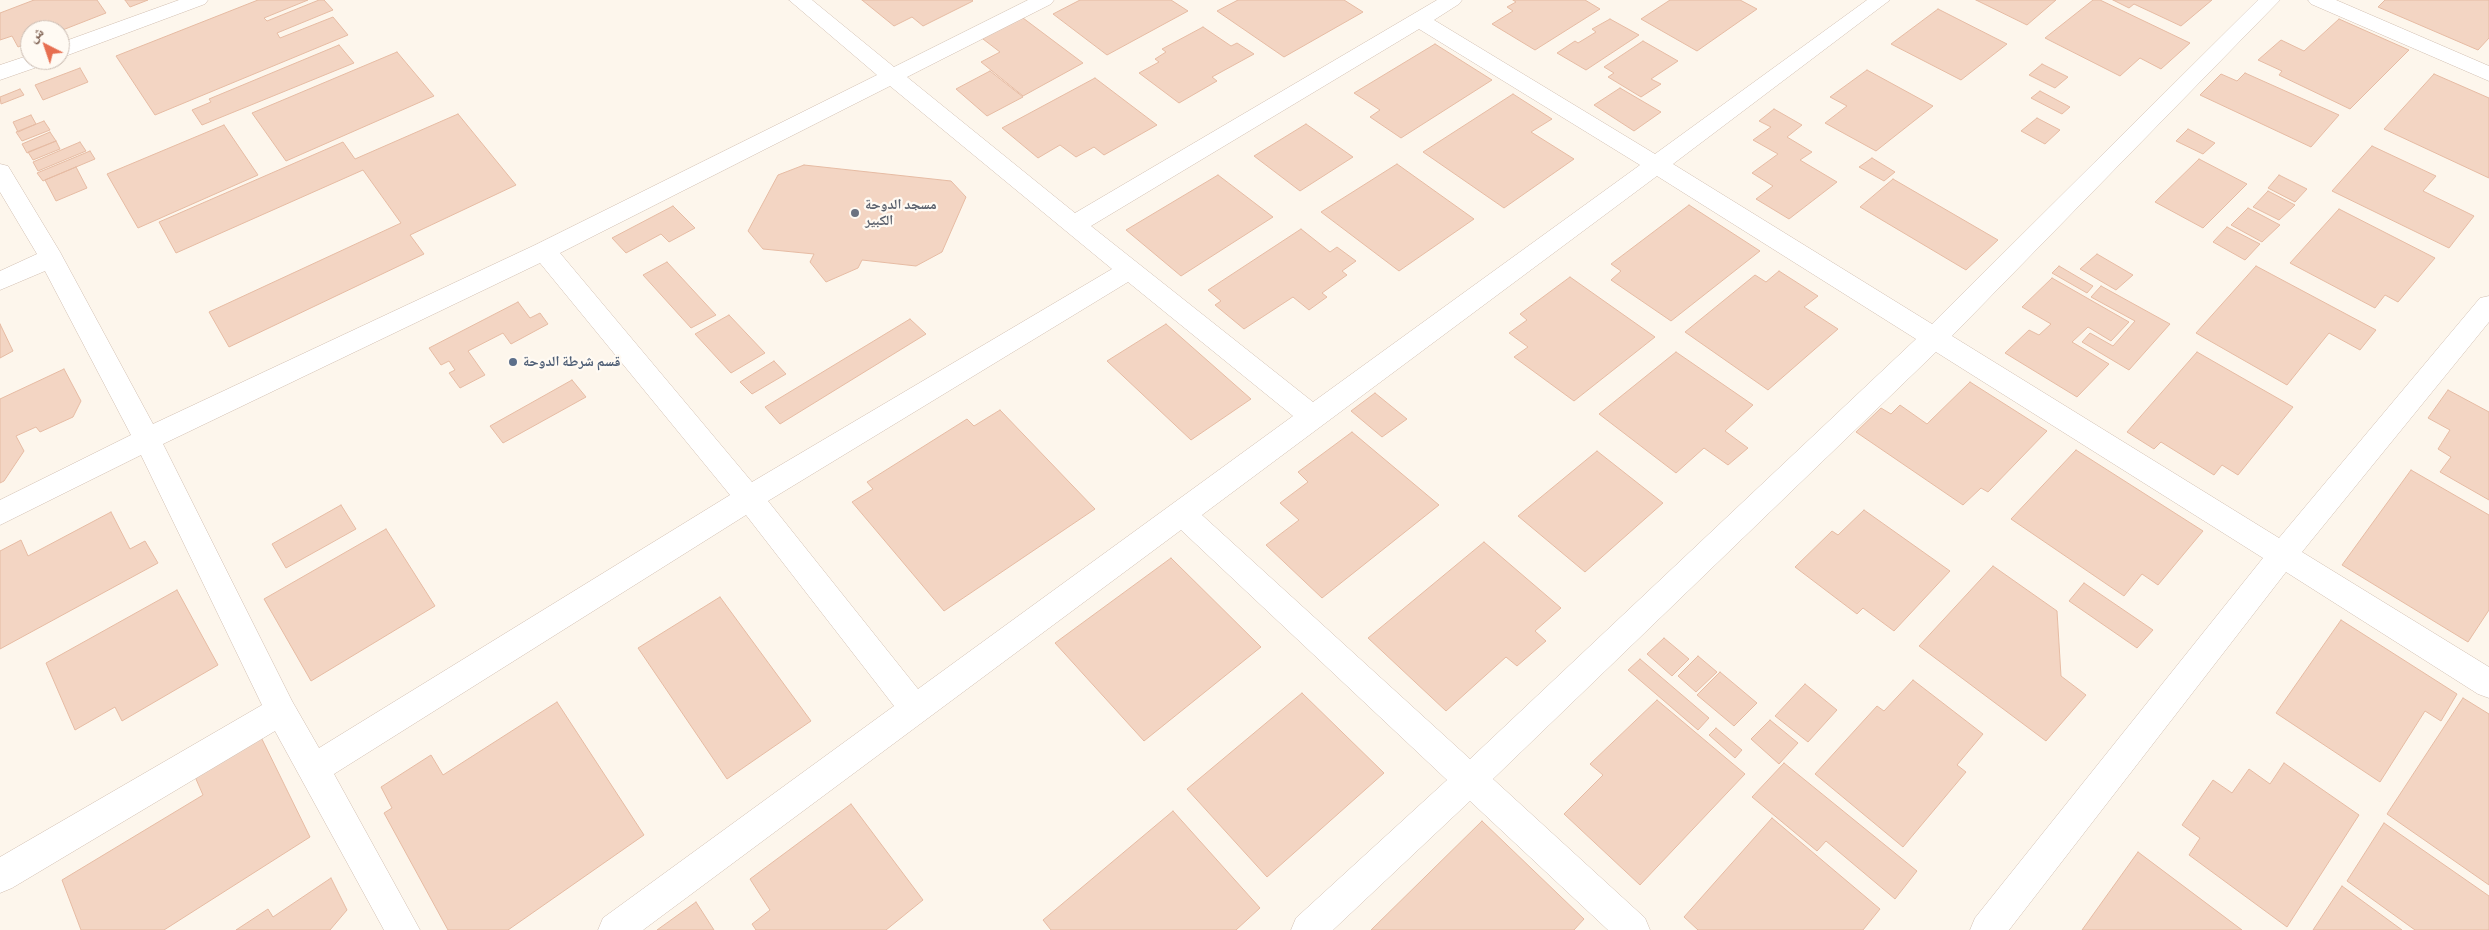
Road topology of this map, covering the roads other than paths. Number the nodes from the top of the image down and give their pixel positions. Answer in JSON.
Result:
{"nodes":[{"id":1,"x":198,"y":0,"type":"edge"},
{"id":2,"x":799,"y":0,"type":"edge"},
{"id":3,"x":1044,"y":0,"type":"edge"},
{"id":4,"x":1452,"y":0,"type":"edge"},
{"id":5,"x":1880,"y":0,"type":"edge"},
{"id":6,"x":2270,"y":0,"type":"edge"},
{"id":7,"x":2318,"y":0,"type":"edge"},
{"id":8,"x":1418,"y":20,"type":"junction"},
{"id":9,"x":70,"y":47,"type":"edge"},
{"id":10,"x":20,"y":66,"type":"edge"},
{"id":11,"x":0,"y":73,"type":"edge"},
{"id":12,"x":2489,"y":74,"type":"edge"},
{"id":13,"x":892,"y":77,"type":"junction"},
{"id":14,"x":1657,"y":165,"type":"junction"},
{"id":15,"x":0,"y":172,"type":"edge"},
{"id":16,"x":1074,"y":225,"type":"junction"},
{"id":17,"x":544,"y":251,"type":"junction"},
{"id":18,"x":52,"y":258,"type":"junction"},
{"id":19,"x":1131,"y":269,"type":"junction"},
{"id":20,"x":0,"y":281,"type":"edge"},
{"id":21,"x":2489,"y":305,"type":"edge"},
{"id":22,"x":1934,"y":338,"type":"junction"},
{"id":23,"x":1313,"y":417,"type":"junction"},
{"id":24,"x":148,"y":439,"type":"junction"},
{"id":25,"x":749,"y":498,"type":"junction"},
{"id":26,"x":0,"y":513,"type":"edge"},
{"id":27,"x":1182,"y":514,"type":"junction"},
{"id":28,"x":2282,"y":555,"type":"junction"},
{"id":29,"x":2489,"y":684,"type":"edge"},
{"id":30,"x":916,"y":710,"type":"junction"},
{"id":31,"x":281,"y":711,"type":"junction"},
{"id":32,"x":312,"y":770,"type":"junction"},
{"id":33,"x":1470,"y":780,"type":"junction"},
{"id":34,"x":0,"y":876,"type":"edge"},
{"id":35,"x":403,"y":930,"type":"edge"},
{"id":36,"x":615,"y":930,"type":"edge"},
{"id":37,"x":1308,"y":930,"type":"edge"},
{"id":38,"x":1633,"y":930,"type":"edge"},
{"id":39,"x":1987,"y":930,"type":"edge"}],
"edges":[{"from":1,"to":9,"type":"street"},
{"from":2,"to":13,"type":"street"},
{"from":3,"to":13,"type":"street"},
{"from":4,"to":8,"type":"street"},
{"from":5,"to":14,"type":"street"},
{"from":6,"to":22,"type":"street"},
{"from":7,"to":12,"type":"street"},
{"from":8,"to":14,"type":"street"},
{"from":8,"to":16,"type":"street"},
{"from":10,"to":11,"type":"street"},
{"from":13,"to":16,"type":"street"},
{"from":13,"to":17,"type":"street"},
{"from":14,"to":22,"type":"street"},
{"from":14,"to":23,"type":"street"},
{"from":15,"to":18,"type":"street"},
{"from":16,"to":19,"type":"street"},
{"from":17,"to":24,"type":"street"},
{"from":17,"to":25,"type":"street"},
{"from":18,"to":20,"type":"street"},
{"from":18,"to":24,"type":"street"},
{"from":19,"to":23,"type":"street"},
{"from":19,"to":25,"type":"street"},
{"from":21,"to":28,"type":"street"},
{"from":22,"to":28,"type":"street"},
{"from":22,"to":33,"type":"street"},
{"from":23,"to":27,"type":"street"},
{"from":24,"to":26,"type":"street"},
{"from":24,"to":31,"type":"street"},
{"from":25,"to":30,"type":"street"},
{"from":25,"to":32,"type":"street"},
{"from":27,"to":30,"type":"street"},
{"from":27,"to":33,"type":"street"},
{"from":28,"to":29,"type":"street"},
{"from":28,"to":39,"type":"street"},
{"from":30,"to":36,"type":"street"},
{"from":31,"to":32,"type":"street"},
{"from":31,"to":34,"type":"street"},
{"from":32,"to":35,"type":"street"},
{"from":33,"to":37,"type":"street"},
{"from":33,"to":38,"type":"street"}]}
